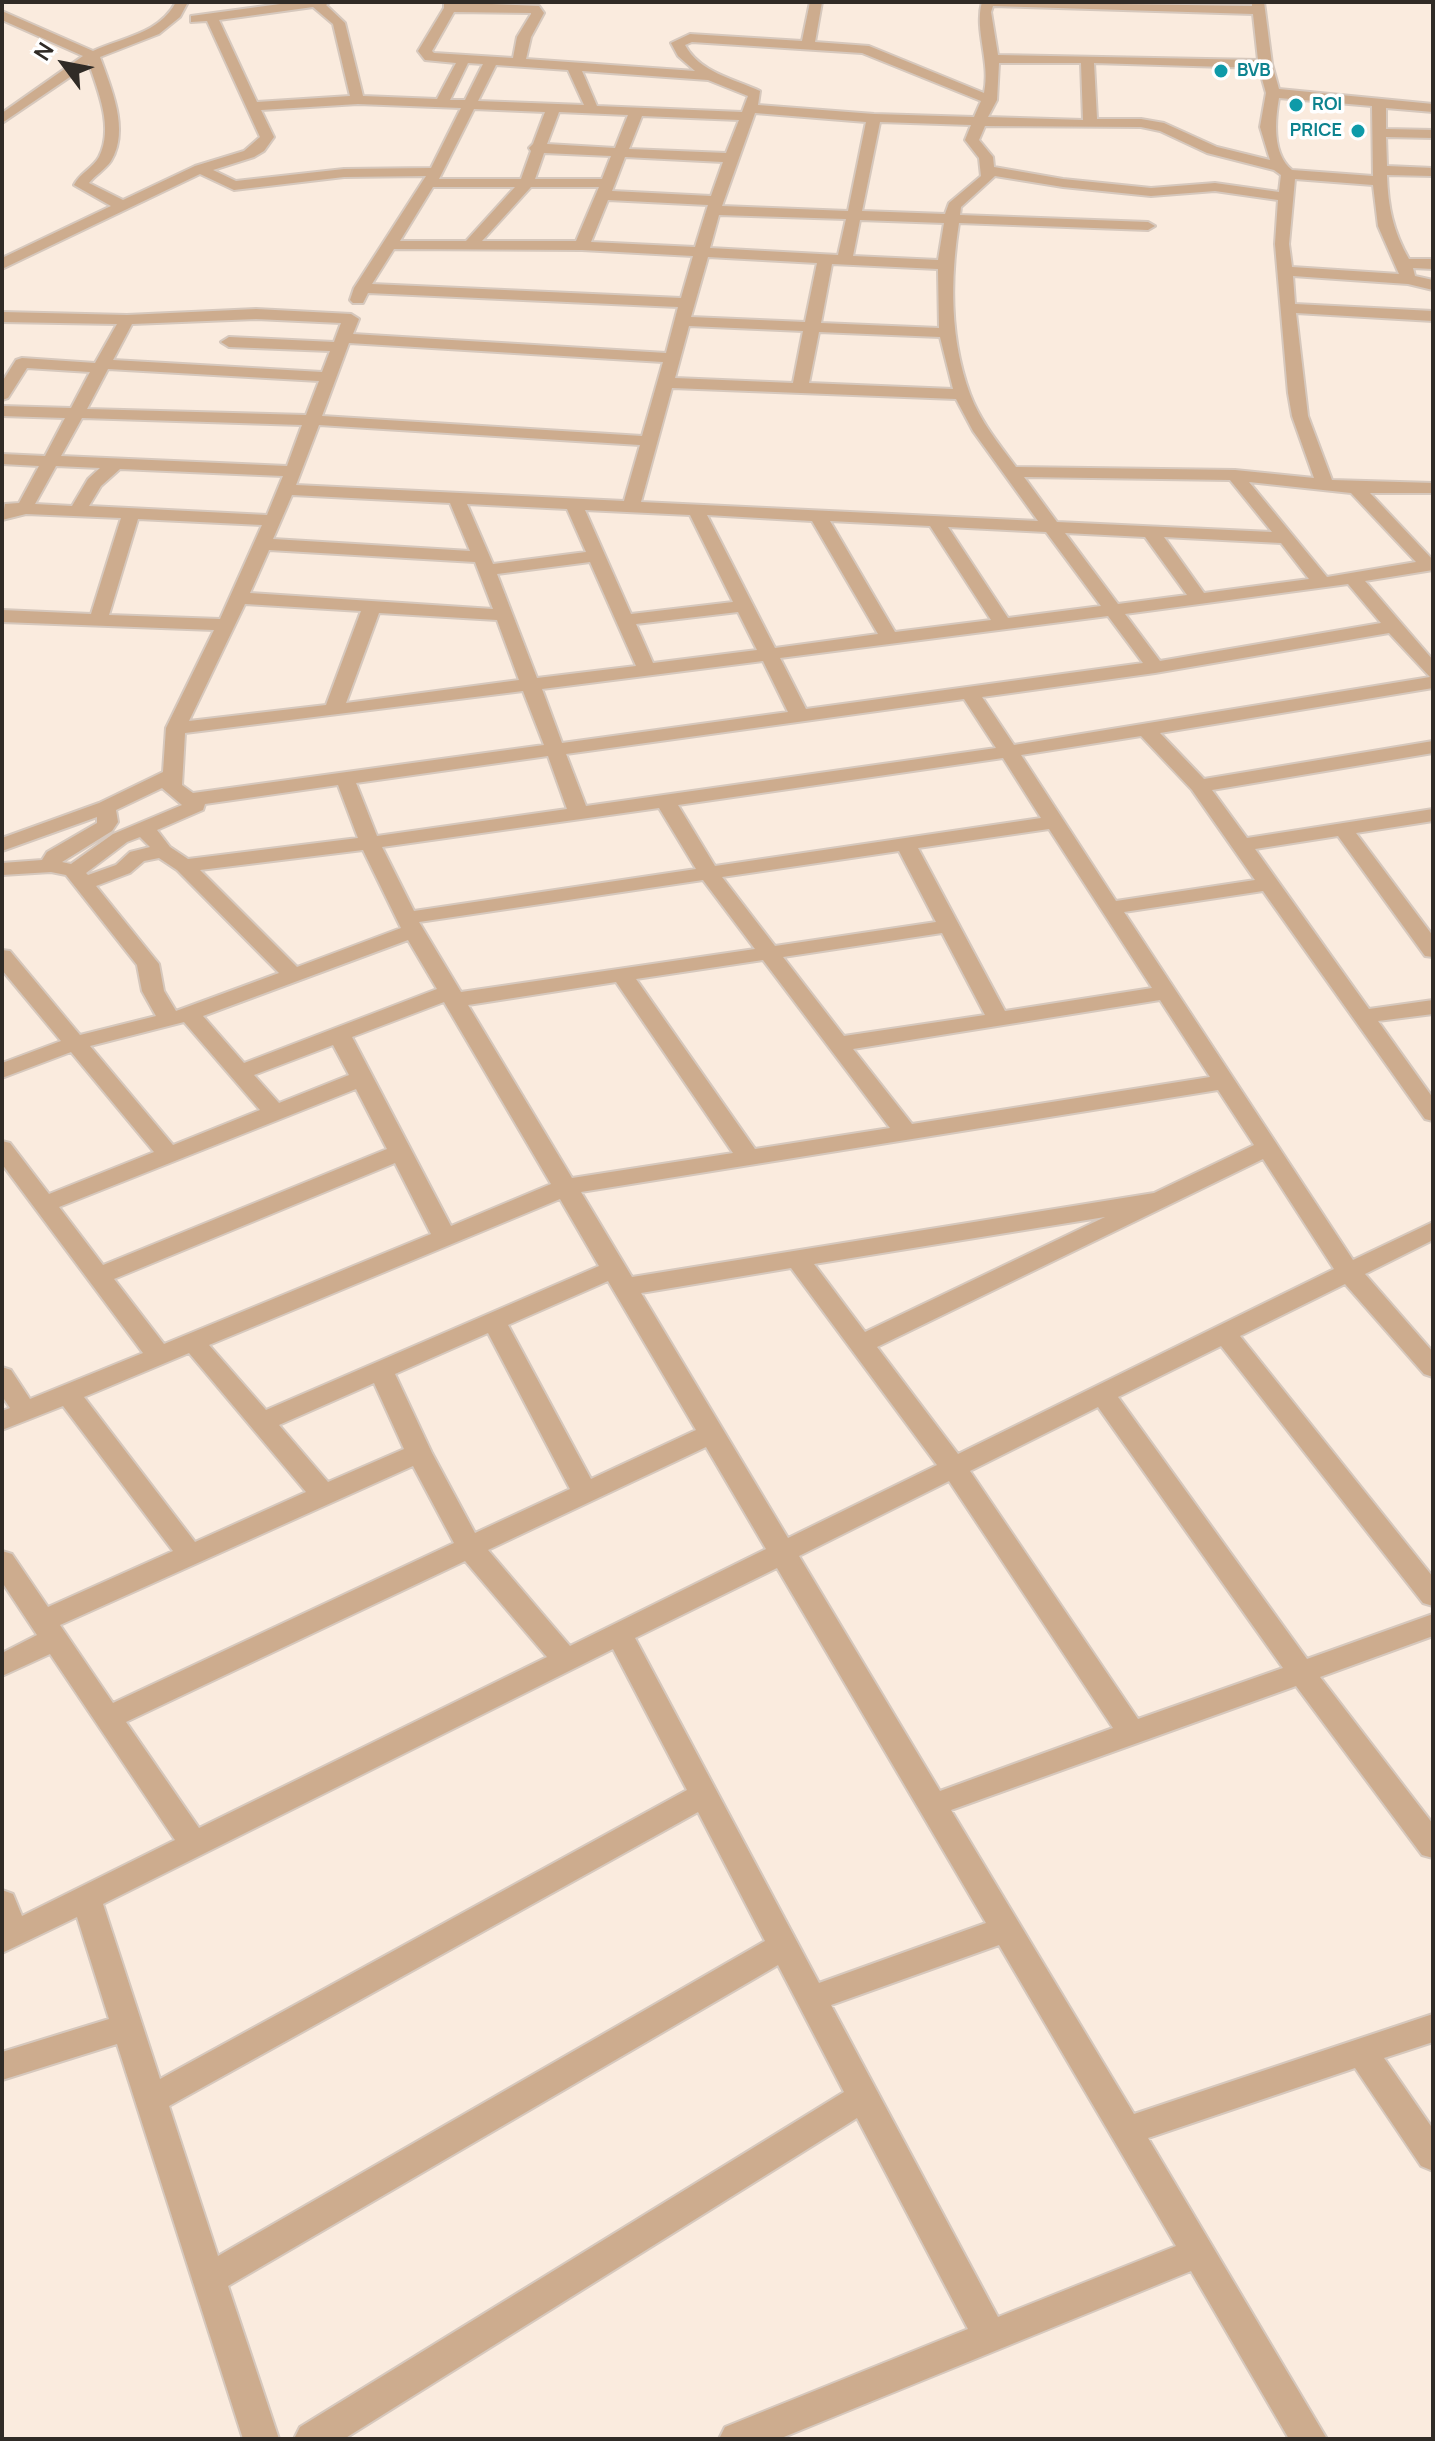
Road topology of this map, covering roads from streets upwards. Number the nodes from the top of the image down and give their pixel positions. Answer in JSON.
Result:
{"nodes":[{"id":1,"x":182,"y":2,"type":"edge"},
{"id":2,"x":816,"y":2,"type":"edge"},
{"id":3,"x":1113,"y":2,"type":"edge"},
{"id":4,"x":317,"y":3,"type":"edge"},
{"id":5,"x":988,"y":3,"type":"edge"},
{"id":6,"x":450,"y":5,"type":"edge"},
{"id":7,"x":1259,"y":6,"type":"edge"},
{"id":8,"x":479,"y":7,"type":"junction"},
{"id":9,"x":1088,"y":7,"type":"junction"},
{"id":10,"x":211,"y":17,"type":"junction"},
{"id":11,"x":7,"y":21,"type":"edge"},
{"id":12,"x":168,"y":22,"type":"junction"},
{"id":13,"x":513,"y":29,"type":"junction"},
{"id":14,"x":808,"y":43,"type":"junction"},
{"id":15,"x":683,"y":53,"type":"junction"},
{"id":16,"x":93,"y":56,"type":"junction"},
{"id":17,"x":464,"y":59,"type":"junction"},
{"id":18,"x":992,"y":59,"type":"junction"},
{"id":19,"x":1087,"y":59,"type":"junction"},
{"id":20,"x":491,"y":62,"type":"junction"},
{"id":21,"x":518,"y":63,"type":"junction"},
{"id":22,"x":1265,"y":64,"type":"junction"},
{"id":23,"x":573,"y":66,"type":"junction"},
{"id":24,"x":653,"y":71,"type":"junction"},
{"id":25,"x":708,"y":76,"type":"junction"},
{"id":26,"x":1273,"y":93,"type":"junction"},
{"id":27,"x":358,"y":100,"type":"junction"},
{"id":28,"x":990,"y":100,"type":"junction"},
{"id":29,"x":442,"y":103,"type":"junction"},
{"id":30,"x":471,"y":104,"type":"junction"},
{"id":31,"x":1379,"y":104,"type":"junction"},
{"id":32,"x":252,"y":106,"type":"junction"},
{"id":33,"x":1433,"y":108,"type":"edge"},
{"id":34,"x":553,"y":109,"type":"junction"},
{"id":35,"x":593,"y":111,"type":"junction"},
{"id":36,"x":749,"y":112,"type":"junction"},
{"id":37,"x":636,"y":113,"type":"junction"},
{"id":38,"x":874,"y":118,"type":"junction"},
{"id":39,"x":2,"y":119,"type":"edge"},
{"id":40,"x":981,"y":120,"type":"junction"},
{"id":41,"x":1090,"y":122,"type":"junction"},
{"id":42,"x":1379,"y":133,"type":"junction"},
{"id":43,"x":1433,"y":134,"type":"edge"},
{"id":44,"x":536,"y":148,"type":"junction"},
{"id":45,"x":621,"y":153,"type":"junction"},
{"id":46,"x":732,"y":158,"type":"junction"},
{"id":47,"x":200,"y":169,"type":"junction"},
{"id":48,"x":987,"y":170,"type":"junction"},
{"id":49,"x":1284,"y":170,"type":"junction"},
{"id":50,"x":1433,"y":172,"type":"edge"},
{"id":51,"x":1380,"y":176,"type":"junction"},
{"id":52,"x":432,"y":178,"type":"junction"},
{"id":53,"x":526,"y":184,"type":"junction"},
{"id":54,"x":605,"y":189,"type":"junction"},
{"id":55,"x":1287,"y":197,"type":"junction"},
{"id":56,"x":715,"y":205,"type":"junction"},
{"id":57,"x":125,"y":207,"type":"junction"},
{"id":58,"x":856,"y":216,"type":"junction"},
{"id":59,"x":951,"y":220,"type":"junction"},
{"id":60,"x":1148,"y":226,"type":"dead end"},
{"id":61,"x":392,"y":245,"type":"junction"},
{"id":62,"x":470,"y":245,"type":"junction"},
{"id":63,"x":582,"y":246,"type":"junction"},
{"id":64,"x":702,"y":251,"type":"junction"},
{"id":65,"x":826,"y":258,"type":"junction"},
{"id":66,"x":845,"y":259,"type":"junction"},
{"id":67,"x":2,"y":264,"type":"edge"},
{"id":68,"x":1433,"y":264,"type":"edge"},
{"id":69,"x":945,"y":265,"type":"junction"},
{"id":70,"x":1284,"y":271,"type":"junction"},
{"id":71,"x":1407,"y":271,"type":"junction"},
{"id":72,"x":1433,"y":285,"type":"edge"},
{"id":73,"x":362,"y":288,"type":"junction"},
{"id":74,"x":688,"y":303,"type":"junction"},
{"id":75,"x":1287,"y":308,"type":"junction"},
{"id":76,"x":256,"y":314,"type":"junction"},
{"id":77,"x":1433,"y":316,"type":"edge"},
{"id":78,"x":351,"y":319,"type":"junction"},
{"id":79,"x":127,"y":320,"type":"junction"},
{"id":80,"x":683,"y":321,"type":"junction"},
{"id":81,"x":5,"y":322,"type":"edge"},
{"id":82,"x":812,"y":327,"type":"junction"},
{"id":83,"x":947,"y":333,"type":"junction"},
{"id":84,"x":229,"y":342,"type":"junction"},
{"id":85,"x":342,"y":343,"type":"junction"},
{"id":86,"x":672,"y":358,"type":"junction"},
{"id":87,"x":2,"y":362,"type":"edge"},
{"id":88,"x":22,"y":363,"type":"junction"},
{"id":89,"x":101,"y":366,"type":"junction"},
{"id":90,"x":203,"y":370,"type":"junction"},
{"id":91,"x":328,"y":377,"type":"junction"},
{"id":92,"x":666,"y":383,"type":"junction"},
{"id":93,"x":800,"y":388,"type":"junction"},
{"id":94,"x":962,"y":394,"type":"junction"},
{"id":95,"x":2,"y":395,"type":"edge"},
{"id":96,"x":2,"y":411,"type":"edge"},
{"id":97,"x":77,"y":413,"type":"junction"},
{"id":98,"x":311,"y":420,"type":"junction"},
{"id":99,"x":649,"y":441,"type":"junction"},
{"id":100,"x":2,"y":459,"type":"edge"},
{"id":101,"x":49,"y":462,"type":"junction"},
{"id":102,"x":115,"y":464,"type":"junction"},
{"id":103,"x":293,"y":471,"type":"junction"},
{"id":104,"x":1011,"y":472,"type":"junction"},
{"id":105,"x":1235,"y":475,"type":"junction"},
{"id":106,"x":1325,"y":485,"type":"junction"},
{"id":107,"x":1356,"y":488,"type":"junction"},
{"id":108,"x":1433,"y":488,"type":"edge"},
{"id":109,"x":286,"y":490,"type":"junction"},
{"id":110,"x":457,"y":500,"type":"junction"},
{"id":111,"x":574,"y":505,"type":"junction"},
{"id":112,"x":2,"y":507,"type":"edge"},
{"id":113,"x":631,"y":507,"type":"junction"},
{"id":114,"x":24,"y":509,"type":"junction"},
{"id":115,"x":696,"y":510,"type":"junction"},
{"id":116,"x":76,"y":513,"type":"junction"},
{"id":117,"x":2,"y":515,"type":"edge"},
{"id":118,"x":131,"y":515,"type":"junction"},
{"id":119,"x":818,"y":516,"type":"junction"},
{"id":120,"x":272,"y":520,"type":"junction"},
{"id":121,"x":935,"y":521,"type":"junction"},
{"id":122,"x":1054,"y":527,"type":"junction"},
{"id":123,"x":1150,"y":531,"type":"junction"},
{"id":124,"x":1285,"y":538,"type":"junction"},
{"id":125,"x":262,"y":544,"type":"junction"},
{"id":126,"x":596,"y":556,"type":"junction"},
{"id":127,"x":484,"y":563,"type":"junction"},
{"id":128,"x":1430,"y":565,"type":"edge"},
{"id":129,"x":1352,"y":578,"type":"junction"},
{"id":130,"x":1322,"y":583,"type":"junction"},
{"id":131,"x":239,"y":598,"type":"junction"},
{"id":132,"x":1199,"y":599,"type":"junction"},
{"id":133,"x":744,"y":606,"type":"junction"},
{"id":134,"x":372,"y":607,"type":"junction"},
{"id":135,"x":1114,"y":610,"type":"junction"},
{"id":136,"x":501,"y":615,"type":"junction"},
{"id":137,"x":2,"y":616,"type":"edge"},
{"id":138,"x":98,"y":620,"type":"junction"},
{"id":139,"x":625,"y":620,"type":"junction"},
{"id":140,"x":1003,"y":624,"type":"junction"},
{"id":141,"x":226,"y":625,"type":"junction"},
{"id":142,"x":1391,"y":627,"type":"junction"},
{"id":143,"x":890,"y":639,"type":"junction"},
{"id":144,"x":1425,"y":650,"type":"edge"},
{"id":145,"x":769,"y":654,"type":"junction"},
{"id":146,"x":1155,"y":667,"type":"junction"},
{"id":147,"x":647,"y":670,"type":"junction"},
{"id":148,"x":1433,"y":672,"type":"edge"},
{"id":149,"x":1433,"y":682,"type":"edge"},
{"id":150,"x":529,"y":685,"type":"junction"},
{"id":151,"x":970,"y":693,"type":"junction"},
{"id":152,"x":334,"y":710,"type":"junction"},
{"id":153,"x":800,"y":716,"type":"junction"},
{"id":154,"x":1144,"y":727,"type":"junction"},
{"id":155,"x":176,"y":728,"type":"junction"},
{"id":156,"x":1433,"y":747,"type":"edge"},
{"id":157,"x":554,"y":750,"type":"junction"},
{"id":158,"x":1006,"y":752,"type":"junction"},
{"id":159,"x":173,"y":775,"type":"junction"},
{"id":160,"x":345,"y":779,"type":"junction"},
{"id":161,"x":1199,"y":786,"type":"junction"},
{"id":162,"x":188,"y":800,"type":"junction"},
{"id":163,"x":665,"y":800,"type":"junction"},
{"id":164,"x":106,"y":807,"type":"junction"},
{"id":165,"x":579,"y":813,"type":"junction"},
{"id":166,"x":1433,"y":815,"type":"edge"},
{"id":167,"x":1053,"y":822,"type":"junction"},
{"id":168,"x":141,"y":828,"type":"junction"},
{"id":169,"x":1343,"y":829,"type":"junction"},
{"id":170,"x":370,"y":843,"type":"junction"},
{"id":171,"x":906,"y":844,"type":"junction"},
{"id":172,"x":2,"y":845,"type":"edge"},
{"id":173,"x":1242,"y":845,"type":"junction"},
{"id":174,"x":163,"y":851,"type":"junction"},
{"id":175,"x":51,"y":866,"type":"junction"},
{"id":176,"x":184,"y":866,"type":"junction"},
{"id":177,"x":2,"y":869,"type":"edge"},
{"id":178,"x":709,"y":874,"type":"junction"},
{"id":179,"x":80,"y":877,"type":"junction"},
{"id":180,"x":1269,"y":884,"type":"junction"},
{"id":181,"x":1109,"y":908,"type":"junction"},
{"id":182,"x":410,"y":924,"type":"junction"},
{"id":183,"x":949,"y":926,"type":"junction"},
{"id":184,"x":1433,"y":951,"type":"edge"},
{"id":185,"x":769,"y":953,"type":"junction"},
{"id":186,"x":2,"y":956,"type":"edge"},
{"id":187,"x":293,"y":975,"type":"junction"},
{"id":188,"x":622,"y":975,"type":"junction"},
{"id":189,"x":1165,"y":993,"type":"junction"},
{"id":190,"x":452,"y":996,"type":"junction"},
{"id":191,"x":1433,"y":1007,"type":"edge"},
{"id":192,"x":179,"y":1016,"type":"junction"},
{"id":193,"x":1363,"y":1016,"type":"junction"},
{"id":194,"x":998,"y":1019,"type":"junction"},
{"id":195,"x":339,"y":1034,"type":"junction"},
{"id":196,"x":75,"y":1043,"type":"junction"},
{"id":197,"x":839,"y":1044,"type":"junction"},
{"id":198,"x":2,"y":1071,"type":"edge"},
{"id":199,"x":239,"y":1073,"type":"junction"},
{"id":200,"x":362,"y":1078,"type":"junction"},
{"id":201,"x":1224,"y":1082,"type":"junction"},
{"id":202,"x":275,"y":1113,"type":"junction"},
{"id":203,"x":1433,"y":1114,"type":"edge"},
{"id":204,"x":906,"y":1133,"type":"junction"},
{"id":205,"x":1268,"y":1148,"type":"junction"},
{"id":206,"x":401,"y":1152,"type":"junction"},
{"id":207,"x":169,"y":1155,"type":"junction"},
{"id":208,"x":5,"y":1156,"type":"edge"},
{"id":209,"x":749,"y":1158,"type":"junction"},
{"id":210,"x":566,"y":1187,"type":"junction"},
{"id":211,"x":1154,"y":1201,"type":"junction"},
{"id":212,"x":45,"y":1204,"type":"junction"},
{"id":213,"x":1433,"y":1230,"type":"edge"},
{"id":214,"x":445,"y":1237,"type":"junction"},
{"id":215,"x":797,"y":1259,"type":"junction"},
{"id":216,"x":1349,"y":1272,"type":"junction"},
{"id":217,"x":98,"y":1276,"type":"junction"},
{"id":218,"x":619,"y":1278,"type":"junction"},
{"id":219,"x":494,"y":1321,"type":"junction"},
{"id":220,"x":1225,"y":1334,"type":"junction"},
{"id":221,"x":193,"y":1342,"type":"junction"},
{"id":222,"x":861,"y":1344,"type":"junction"},
{"id":223,"x":159,"y":1356,"type":"junction"},
{"id":224,"x":1431,"y":1364,"type":"edge"},
{"id":225,"x":381,"y":1370,"type":"junction"},
{"id":226,"x":2,"y":1376,"type":"edge"},
{"id":227,"x":68,"y":1394,"type":"junction"},
{"id":228,"x":1102,"y":1394,"type":"junction"},
{"id":229,"x":14,"y":1416,"type":"edge"},
{"id":230,"x":261,"y":1422,"type":"junction"},
{"id":231,"x":712,"y":1433,"type":"junction"},
{"id":232,"x":419,"y":1453,"type":"junction"},
{"id":233,"x":954,"y":1468,"type":"junction"},
{"id":234,"x":585,"y":1493,"type":"junction"},
{"id":235,"x":324,"y":1495,"type":"junction"},
{"id":236,"x":470,"y":1548,"type":"junction"},
{"id":237,"x":783,"y":1553,"type":"junction"},
{"id":238,"x":190,"y":1554,"type":"junction"},
{"id":239,"x":2,"y":1561,"type":"edge"},
{"id":240,"x":1433,"y":1596,"type":"edge"},
{"id":241,"x":1433,"y":1625,"type":"edge"},
{"id":242,"x":49,"y":1630,"type":"junction"},
{"id":243,"x":619,"y":1634,"type":"junction"},
{"id":244,"x":566,"y":1660,"type":"junction"},
{"id":245,"x":2,"y":1665,"type":"edge"},
{"id":246,"x":1301,"y":1672,"type":"junction"},
{"id":247,"x":108,"y":1718,"type":"junction"},
{"id":248,"x":1132,"y":1733,"type":"junction"},
{"id":249,"x":704,"y":1795,"type":"junction"},
{"id":250,"x":933,"y":1805,"type":"junction"},
{"id":251,"x":194,"y":1845,"type":"junction"},
{"id":252,"x":1433,"y":1846,"type":"edge"},
{"id":253,"x":86,"y":1898,"type":"junction"},
{"id":254,"x":2,"y":1903,"type":"edge"},
{"id":255,"x":1006,"y":1929,"type":"junction"},
{"id":256,"x":8,"y":1937,"type":"edge"},
{"id":257,"x":783,"y":1946,"type":"junction"},
{"id":258,"x":812,"y":1999,"type":"junction"},
{"id":259,"x":128,"y":2027,"type":"junction"},
{"id":260,"x":1433,"y":2028,"type":"edge"},
{"id":261,"x":1362,"y":2052,"type":"junction"},
{"id":262,"x":2,"y":2066,"type":"edge"},
{"id":263,"x":863,"y":2097,"type":"junction"},
{"id":264,"x":151,"y":2100,"type":"junction"},
{"id":265,"x":1127,"y":2131,"type":"junction"},
{"id":266,"x":1433,"y":2156,"type":"edge"},
{"id":267,"x":1199,"y":2252,"type":"junction"},
{"id":268,"x":209,"y":2279,"type":"junction"},
{"id":269,"x":990,"y":2337,"type":"junction"},
{"id":270,"x":261,"y":2439,"type":"edge"},
{"id":271,"x":312,"y":2439,"type":"edge"},
{"id":272,"x":737,"y":2439,"type":"edge"},
{"id":273,"x":1309,"y":2439,"type":"edge"}],
"edges":[{"from":1,"to":12,"type":"street"},
{"from":2,"to":14,"type":"street"},
{"from":3,"to":9,"type":"street"},
{"from":4,"to":10,"type":"street"},
{"from":4,"to":27,"type":"street"},
{"from":5,"to":9,"type":"street"},
{"from":5,"to":18,"type":"street"},
{"from":6,"to":8,"type":"street"},
{"from":6,"to":17,"type":"street"},
{"from":7,"to":9,"type":"street"},
{"from":7,"to":22,"type":"street"},
{"from":8,"to":13,"type":"street"},
{"from":8,"to":13,"type":"street"},
{"from":10,"to":12,"type":"street"},
{"from":10,"to":32,"type":"street"},
{"from":11,"to":16,"type":"street"},
{"from":12,"to":16,"type":"street"},
{"from":13,"to":21,"type":"street"},
{"from":14,"to":15,"type":"street"},
{"from":14,"to":28,"type":"street"},
{"from":15,"to":24,"type":"street"},
{"from":15,"to":25,"type":"street"},
{"from":16,"to":39,"type":"street"},
{"from":16,"to":57,"type":"street"},
{"from":17,"to":20,"type":"street"},
{"from":17,"to":29,"type":"street"},
{"from":18,"to":19,"type":"street"},
{"from":18,"to":28,"type":"street"},
{"from":19,"to":22,"type":"street"},
{"from":19,"to":41,"type":"street"},
{"from":20,"to":21,"type":"street"},
{"from":20,"to":30,"type":"street"},
{"from":21,"to":23,"type":"street"},
{"from":22,"to":26,"type":"street"},
{"from":23,"to":24,"type":"street"},
{"from":23,"to":35,"type":"street"},
{"from":24,"to":25,"type":"street"},
{"from":25,"to":36,"type":"street"},
{"from":26,"to":31,"type":"street"},
{"from":26,"to":49,"type":"street"},
{"from":27,"to":29,"type":"street"},
{"from":27,"to":32,"type":"street"},
{"from":28,"to":40,"type":"street"},
{"from":29,"to":30,"type":"street"},
{"from":30,"to":34,"type":"street"},
{"from":30,"to":52,"type":"street"},
{"from":31,"to":33,"type":"street"},
{"from":31,"to":42,"type":"street"},
{"from":32,"to":47,"type":"street"},
{"from":34,"to":35,"type":"street"},
{"from":34,"to":44,"type":"street"},
{"from":35,"to":37,"type":"street"},
{"from":36,"to":37,"type":"street"},
{"from":36,"to":38,"type":"street"},
{"from":36,"to":46,"type":"street"},
{"from":37,"to":45,"type":"street"},
{"from":38,"to":40,"type":"street"},
{"from":38,"to":58,"type":"street"},
{"from":40,"to":41,"type":"street"},
{"from":40,"to":48,"type":"street"},
{"from":41,"to":49,"type":"street"},
{"from":42,"to":43,"type":"street"},
{"from":42,"to":51,"type":"street"},
{"from":44,"to":45,"type":"street"},
{"from":44,"to":53,"type":"street"},
{"from":45,"to":46,"type":"street"},
{"from":45,"to":54,"type":"street"},
{"from":46,"to":56,"type":"street"},
{"from":47,"to":52,"type":"street"},
{"from":47,"to":57,"type":"street"},
{"from":48,"to":55,"type":"street"},
{"from":48,"to":59,"type":"street"},
{"from":49,"to":51,"type":"street"},
{"from":49,"to":55,"type":"street"},
{"from":50,"to":51,"type":"street"},
{"from":51,"to":71,"type":"street"},
{"from":52,"to":53,"type":"street"},
{"from":52,"to":61,"type":"street"},
{"from":53,"to":54,"type":"street"},
{"from":53,"to":62,"type":"street"},
{"from":54,"to":56,"type":"street"},
{"from":54,"to":63,"type":"street"},
{"from":55,"to":70,"type":"street"},
{"from":56,"to":58,"type":"street"},
{"from":56,"to":64,"type":"street"},
{"from":57,"to":67,"type":"street"},
{"from":58,"to":59,"type":"street"},
{"from":58,"to":66,"type":"street"},
{"from":59,"to":60,"type":"street"},
{"from":59,"to":69,"type":"street"},
{"from":61,"to":62,"type":"street"},
{"from":61,"to":73,"type":"street"},
{"from":62,"to":63,"type":"street"},
{"from":63,"to":64,"type":"street"},
{"from":64,"to":65,"type":"street"},
{"from":64,"to":74,"type":"street"},
{"from":65,"to":66,"type":"street"},
{"from":65,"to":82,"type":"street"},
{"from":66,"to":69,"type":"street"},
{"from":68,"to":71,"type":"street"},
{"from":69,"to":83,"type":"street"},
{"from":70,"to":71,"type":"street"},
{"from":70,"to":75,"type":"street"},
{"from":71,"to":72,"type":"street"},
{"from":73,"to":74,"type":"street"},
{"from":73,"to":78,"type":"street"},
{"from":74,"to":80,"type":"street"},
{"from":75,"to":77,"type":"street"},
{"from":75,"to":106,"type":"street"},
{"from":76,"to":78,"type":"street"},
{"from":76,"to":79,"type":"street"},
{"from":76,"to":84,"type":"street"},
{"from":78,"to":85,"type":"street"},
{"from":79,"to":81,"type":"street"},
{"from":79,"to":89,"type":"street"},
{"from":80,"to":82,"type":"street"},
{"from":80,"to":86,"type":"street"},
{"from":82,"to":83,"type":"street"},
{"from":82,"to":93,"type":"street"},
{"from":83,"to":94,"type":"street"},
{"from":84,"to":85,"type":"street"},
{"from":84,"to":90,"type":"street"},
{"from":85,"to":86,"type":"street"},
{"from":85,"to":91,"type":"street"},
{"from":86,"to":92,"type":"street"},
{"from":87,"to":88,"type":"street"},
{"from":88,"to":89,"type":"street"},
{"from":88,"to":95,"type":"street"},
{"from":89,"to":90,"type":"street"},
{"from":89,"to":97,"type":"street"},
{"from":90,"to":91,"type":"street"},
{"from":91,"to":98,"type":"street"},
{"from":92,"to":93,"type":"street"},
{"from":92,"to":99,"type":"street"},
{"from":93,"to":94,"type":"street"},
{"from":94,"to":104,"type":"street"},
{"from":96,"to":97,"type":"street"},
{"from":97,"to":98,"type":"street"},
{"from":97,"to":101,"type":"street"},
{"from":98,"to":99,"type":"street"},
{"from":98,"to":103,"type":"street"},
{"from":99,"to":113,"type":"street"},
{"from":100,"to":101,"type":"street"},
{"from":101,"to":102,"type":"street"},
{"from":101,"to":114,"type":"street"},
{"from":102,"to":103,"type":"street"},
{"from":102,"to":116,"type":"street"},
{"from":103,"to":109,"type":"street"},
{"from":104,"to":105,"type":"street"},
{"from":104,"to":122,"type":"street"},
{"from":105,"to":106,"type":"street"},
{"from":105,"to":124,"type":"street"},
{"from":106,"to":107,"type":"street"},
{"from":107,"to":108,"type":"street"},
{"from":107,"to":128,"type":"street"},
{"from":109,"to":110,"type":"street"},
{"from":109,"to":120,"type":"street"},
{"from":110,"to":111,"type":"street"},
{"from":110,"to":127,"type":"street"},
{"from":111,"to":113,"type":"street"},
{"from":111,"to":126,"type":"street"},
{"from":112,"to":114,"type":"street"},
{"from":113,"to":115,"type":"street"},
{"from":114,"to":116,"type":"street"},
{"from":114,"to":117,"type":"street"},
{"from":115,"to":119,"type":"street"},
{"from":115,"to":133,"type":"street"},
{"from":116,"to":118,"type":"street"},
{"from":118,"to":120,"type":"street"},
{"from":118,"to":138,"type":"street"},
{"from":119,"to":121,"type":"street"},
{"from":119,"to":143,"type":"street"},
{"from":120,"to":125,"type":"street"},
{"from":121,"to":122,"type":"street"},
{"from":121,"to":140,"type":"street"},
{"from":122,"to":123,"type":"street"},
{"from":122,"to":135,"type":"street"},
{"from":123,"to":124,"type":"street"},
{"from":123,"to":132,"type":"street"},
{"from":124,"to":130,"type":"street"},
{"from":125,"to":127,"type":"street"},
{"from":125,"to":131,"type":"street"},
{"from":126,"to":127,"type":"street"},
{"from":126,"to":139,"type":"street"},
{"from":127,"to":136,"type":"street"},
{"from":128,"to":129,"type":"street"},
{"from":129,"to":130,"type":"street"},
{"from":129,"to":142,"type":"street"},
{"from":130,"to":132,"type":"street"},
{"from":131,"to":134,"type":"street"},
{"from":131,"to":141,"type":"street"},
{"from":132,"to":135,"type":"street"},
{"from":133,"to":139,"type":"street"},
{"from":133,"to":145,"type":"street"},
{"from":134,"to":136,"type":"street"},
{"from":134,"to":152,"type":"street"},
{"from":135,"to":140,"type":"street"},
{"from":135,"to":146,"type":"street"},
{"from":136,"to":150,"type":"street"},
{"from":137,"to":138,"type":"street"},
{"from":138,"to":141,"type":"street"},
{"from":139,"to":147,"type":"street"},
{"from":140,"to":143,"type":"street"},
{"from":141,"to":155,"type":"street"},
{"from":142,"to":144,"type":"street"},
{"from":142,"to":146,"type":"street"},
{"from":143,"to":145,"type":"street"},
{"from":144,"to":148,"type":"street"},
{"from":145,"to":147,"type":"street"},
{"from":145,"to":153,"type":"street"},
{"from":146,"to":151,"type":"street"},
{"from":147,"to":150,"type":"street"},
{"from":149,"to":154,"type":"street"},
{"from":150,"to":152,"type":"street"},
{"from":150,"to":157,"type":"street"},
{"from":151,"to":153,"type":"street"},
{"from":151,"to":158,"type":"street"},
{"from":152,"to":155,"type":"street"},
{"from":153,"to":157,"type":"street"},
{"from":154,"to":158,"type":"street"},
{"from":154,"to":161,"type":"street"},
{"from":155,"to":159,"type":"street"},
{"from":156,"to":161,"type":"street"},
{"from":157,"to":160,"type":"street"},
{"from":157,"to":165,"type":"street"},
{"from":158,"to":163,"type":"street"},
{"from":158,"to":167,"type":"street"},
{"from":159,"to":162,"type":"street"},
{"from":159,"to":164,"type":"street"},
{"from":160,"to":162,"type":"street"},
{"from":160,"to":170,"type":"street"},
{"from":161,"to":173,"type":"street"},
{"from":162,"to":168,"type":"street"},
{"from":163,"to":165,"type":"street"},
{"from":163,"to":178,"type":"street"},
{"from":164,"to":172,"type":"street"},
{"from":164,"to":175,"type":"street"},
{"from":165,"to":170,"type":"street"},
{"from":166,"to":169,"type":"street"},
{"from":167,"to":171,"type":"street"},
{"from":167,"to":181,"type":"street"},
{"from":168,"to":174,"type":"street"},
{"from":168,"to":179,"type":"street"},
{"from":169,"to":173,"type":"street"},
{"from":169,"to":184,"type":"street"},
{"from":170,"to":176,"type":"street"},
{"from":170,"to":182,"type":"street"},
{"from":171,"to":178,"type":"street"},
{"from":171,"to":183,"type":"street"},
{"from":173,"to":180,"type":"street"},
{"from":174,"to":176,"type":"street"},
{"from":174,"to":179,"type":"street"},
{"from":175,"to":177,"type":"street"},
{"from":175,"to":179,"type":"street"},
{"from":176,"to":187,"type":"street"},
{"from":178,"to":182,"type":"street"},
{"from":178,"to":185,"type":"street"},
{"from":179,"to":192,"type":"street"},
{"from":180,"to":181,"type":"street"},
{"from":180,"to":193,"type":"street"},
{"from":181,"to":189,"type":"street"},
{"from":182,"to":187,"type":"street"},
{"from":182,"to":190,"type":"street"},
{"from":183,"to":185,"type":"street"},
{"from":183,"to":194,"type":"street"},
{"from":185,"to":188,"type":"street"},
{"from":185,"to":197,"type":"street"},
{"from":186,"to":196,"type":"street"},
{"from":187,"to":192,"type":"street"},
{"from":188,"to":190,"type":"street"},
{"from":188,"to":209,"type":"street"},
{"from":189,"to":194,"type":"street"},
{"from":189,"to":201,"type":"street"},
{"from":190,"to":195,"type":"street"},
{"from":190,"to":210,"type":"street"},
{"from":191,"to":193,"type":"street"},
{"from":192,"to":196,"type":"street"},
{"from":192,"to":199,"type":"street"},
{"from":193,"to":203,"type":"street"},
{"from":194,"to":197,"type":"street"},
{"from":195,"to":199,"type":"street"},
{"from":195,"to":200,"type":"street"},
{"from":196,"to":198,"type":"street"},
{"from":196,"to":207,"type":"street"},
{"from":197,"to":204,"type":"street"},
{"from":199,"to":202,"type":"street"},
{"from":200,"to":202,"type":"street"},
{"from":200,"to":206,"type":"street"},
{"from":201,"to":204,"type":"street"},
{"from":201,"to":205,"type":"street"},
{"from":202,"to":207,"type":"street"},
{"from":204,"to":209,"type":"street"},
{"from":205,"to":211,"type":"street"},
{"from":205,"to":216,"type":"street"},
{"from":206,"to":214,"type":"street"},
{"from":206,"to":217,"type":"street"},
{"from":207,"to":212,"type":"street"},
{"from":208,"to":212,"type":"street"},
{"from":209,"to":210,"type":"street"},
{"from":210,"to":214,"type":"street"},
{"from":210,"to":218,"type":"street"},
{"from":211,"to":215,"type":"street"},
{"from":211,"to":222,"type":"street"},
{"from":212,"to":217,"type":"street"},
{"from":213,"to":216,"type":"street"},
{"from":214,"to":221,"type":"street"},
{"from":215,"to":218,"type":"street"},
{"from":215,"to":222,"type":"street"},
{"from":216,"to":220,"type":"street"},
{"from":216,"to":224,"type":"street"},
{"from":217,"to":223,"type":"street"},
{"from":218,"to":219,"type":"street"},
{"from":218,"to":231,"type":"street"},
{"from":219,"to":225,"type":"street"},
{"from":219,"to":234,"type":"street"},
{"from":220,"to":228,"type":"street"},
{"from":220,"to":240,"type":"street"},
{"from":221,"to":223,"type":"street"},
{"from":221,"to":230,"type":"street"},
{"from":222,"to":233,"type":"street"},
{"from":223,"to":227,"type":"street"},
{"from":225,"to":230,"type":"street"},
{"from":225,"to":232,"type":"street"},
{"from":226,"to":229,"type":"street"},
{"from":227,"to":229,"type":"street"},
{"from":227,"to":238,"type":"street"},
{"from":228,"to":233,"type":"street"},
{"from":228,"to":246,"type":"street"},
{"from":230,"to":235,"type":"street"},
{"from":231,"to":234,"type":"street"},
{"from":231,"to":237,"type":"street"},
{"from":232,"to":235,"type":"street"},
{"from":232,"to":236,"type":"street"},
{"from":233,"to":237,"type":"street"},
{"from":233,"to":248,"type":"street"},
{"from":234,"to":236,"type":"street"},
{"from":235,"to":238,"type":"street"},
{"from":236,"to":244,"type":"street"},
{"from":236,"to":247,"type":"street"},
{"from":237,"to":243,"type":"street"},
{"from":237,"to":250,"type":"street"},
{"from":238,"to":242,"type":"street"},
{"from":239,"to":242,"type":"street"},
{"from":241,"to":246,"type":"street"},
{"from":242,"to":245,"type":"street"},
{"from":242,"to":247,"type":"street"},
{"from":243,"to":244,"type":"street"},
{"from":243,"to":249,"type":"street"},
{"from":244,"to":251,"type":"street"},
{"from":246,"to":248,"type":"street"},
{"from":246,"to":252,"type":"street"},
{"from":247,"to":251,"type":"street"},
{"from":248,"to":250,"type":"street"},
{"from":249,"to":257,"type":"street"},
{"from":249,"to":264,"type":"street"},
{"from":250,"to":255,"type":"street"},
{"from":251,"to":253,"type":"street"},
{"from":253,"to":256,"type":"street"},
{"from":253,"to":259,"type":"street"},
{"from":254,"to":256,"type":"street"},
{"from":255,"to":258,"type":"street"},
{"from":255,"to":265,"type":"street"},
{"from":257,"to":258,"type":"street"},
{"from":257,"to":268,"type":"street"},
{"from":258,"to":263,"type":"street"},
{"from":259,"to":262,"type":"street"},
{"from":259,"to":264,"type":"street"},
{"from":260,"to":261,"type":"street"},
{"from":261,"to":265,"type":"street"},
{"from":261,"to":266,"type":"street"},
{"from":263,"to":269,"type":"street"},
{"from":263,"to":271,"type":"street"},
{"from":264,"to":268,"type":"street"},
{"from":265,"to":267,"type":"street"},
{"from":267,"to":269,"type":"street"},
{"from":267,"to":273,"type":"street"},
{"from":268,"to":270,"type":"street"},
{"from":269,"to":272,"type":"street"}]}
